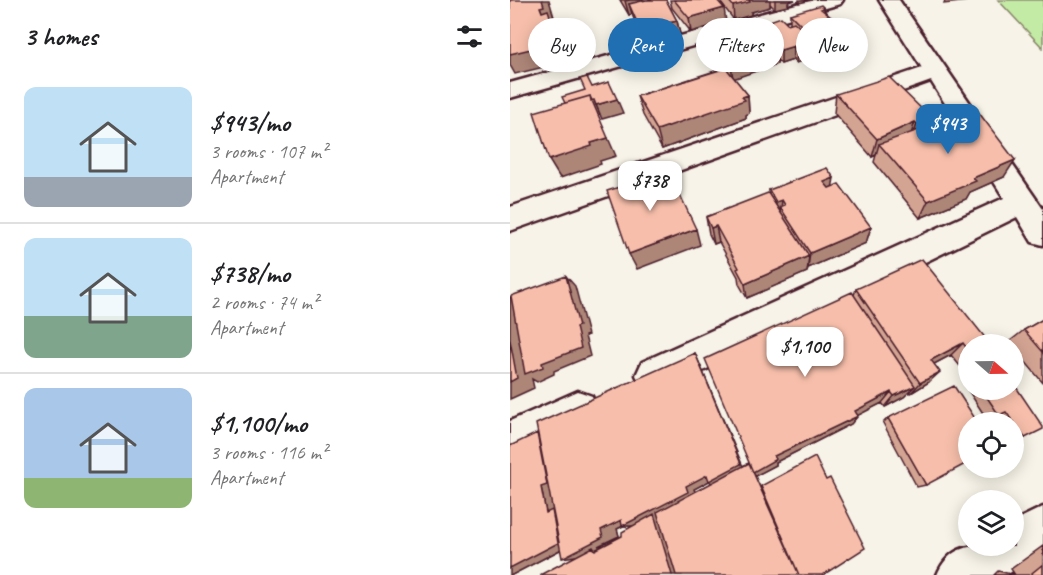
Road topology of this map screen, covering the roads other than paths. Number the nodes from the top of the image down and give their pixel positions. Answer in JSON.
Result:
{"nodes":[{"id":1,"x":833,"y":0,"type":"edge"},
{"id":2,"x":889,"y":0,"type":"edge"},
{"id":3,"x":937,"y":71,"type":"junction"},
{"id":4,"x":510,"y":91,"type":"edge"},
{"id":5,"x":1022,"y":202,"type":"junction"},
{"id":6,"x":510,"y":219,"type":"edge"},
{"id":7,"x":1043,"y":233,"type":"edge"},
{"id":8,"x":510,"y":442,"type":"edge"},
{"id":9,"x":1043,"y":529,"type":"edge"},
{"id":10,"x":1024,"y":540,"type":"edge"},
{"id":11,"x":995,"y":556,"type":"edge"},
{"id":12,"x":960,"y":575,"type":"edge"}],
"edges":[{"from":1,"to":4,"type":"street"},
{"from":2,"to":3,"type":"street"},
{"from":3,"to":5,"type":"street"},
{"from":3,"to":6,"type":"street"},
{"from":5,"to":7,"type":"street"},
{"from":5,"to":8,"type":"street"},
{"from":9,"to":10,"type":"street"},
{"from":11,"to":12,"type":"street"}]}
